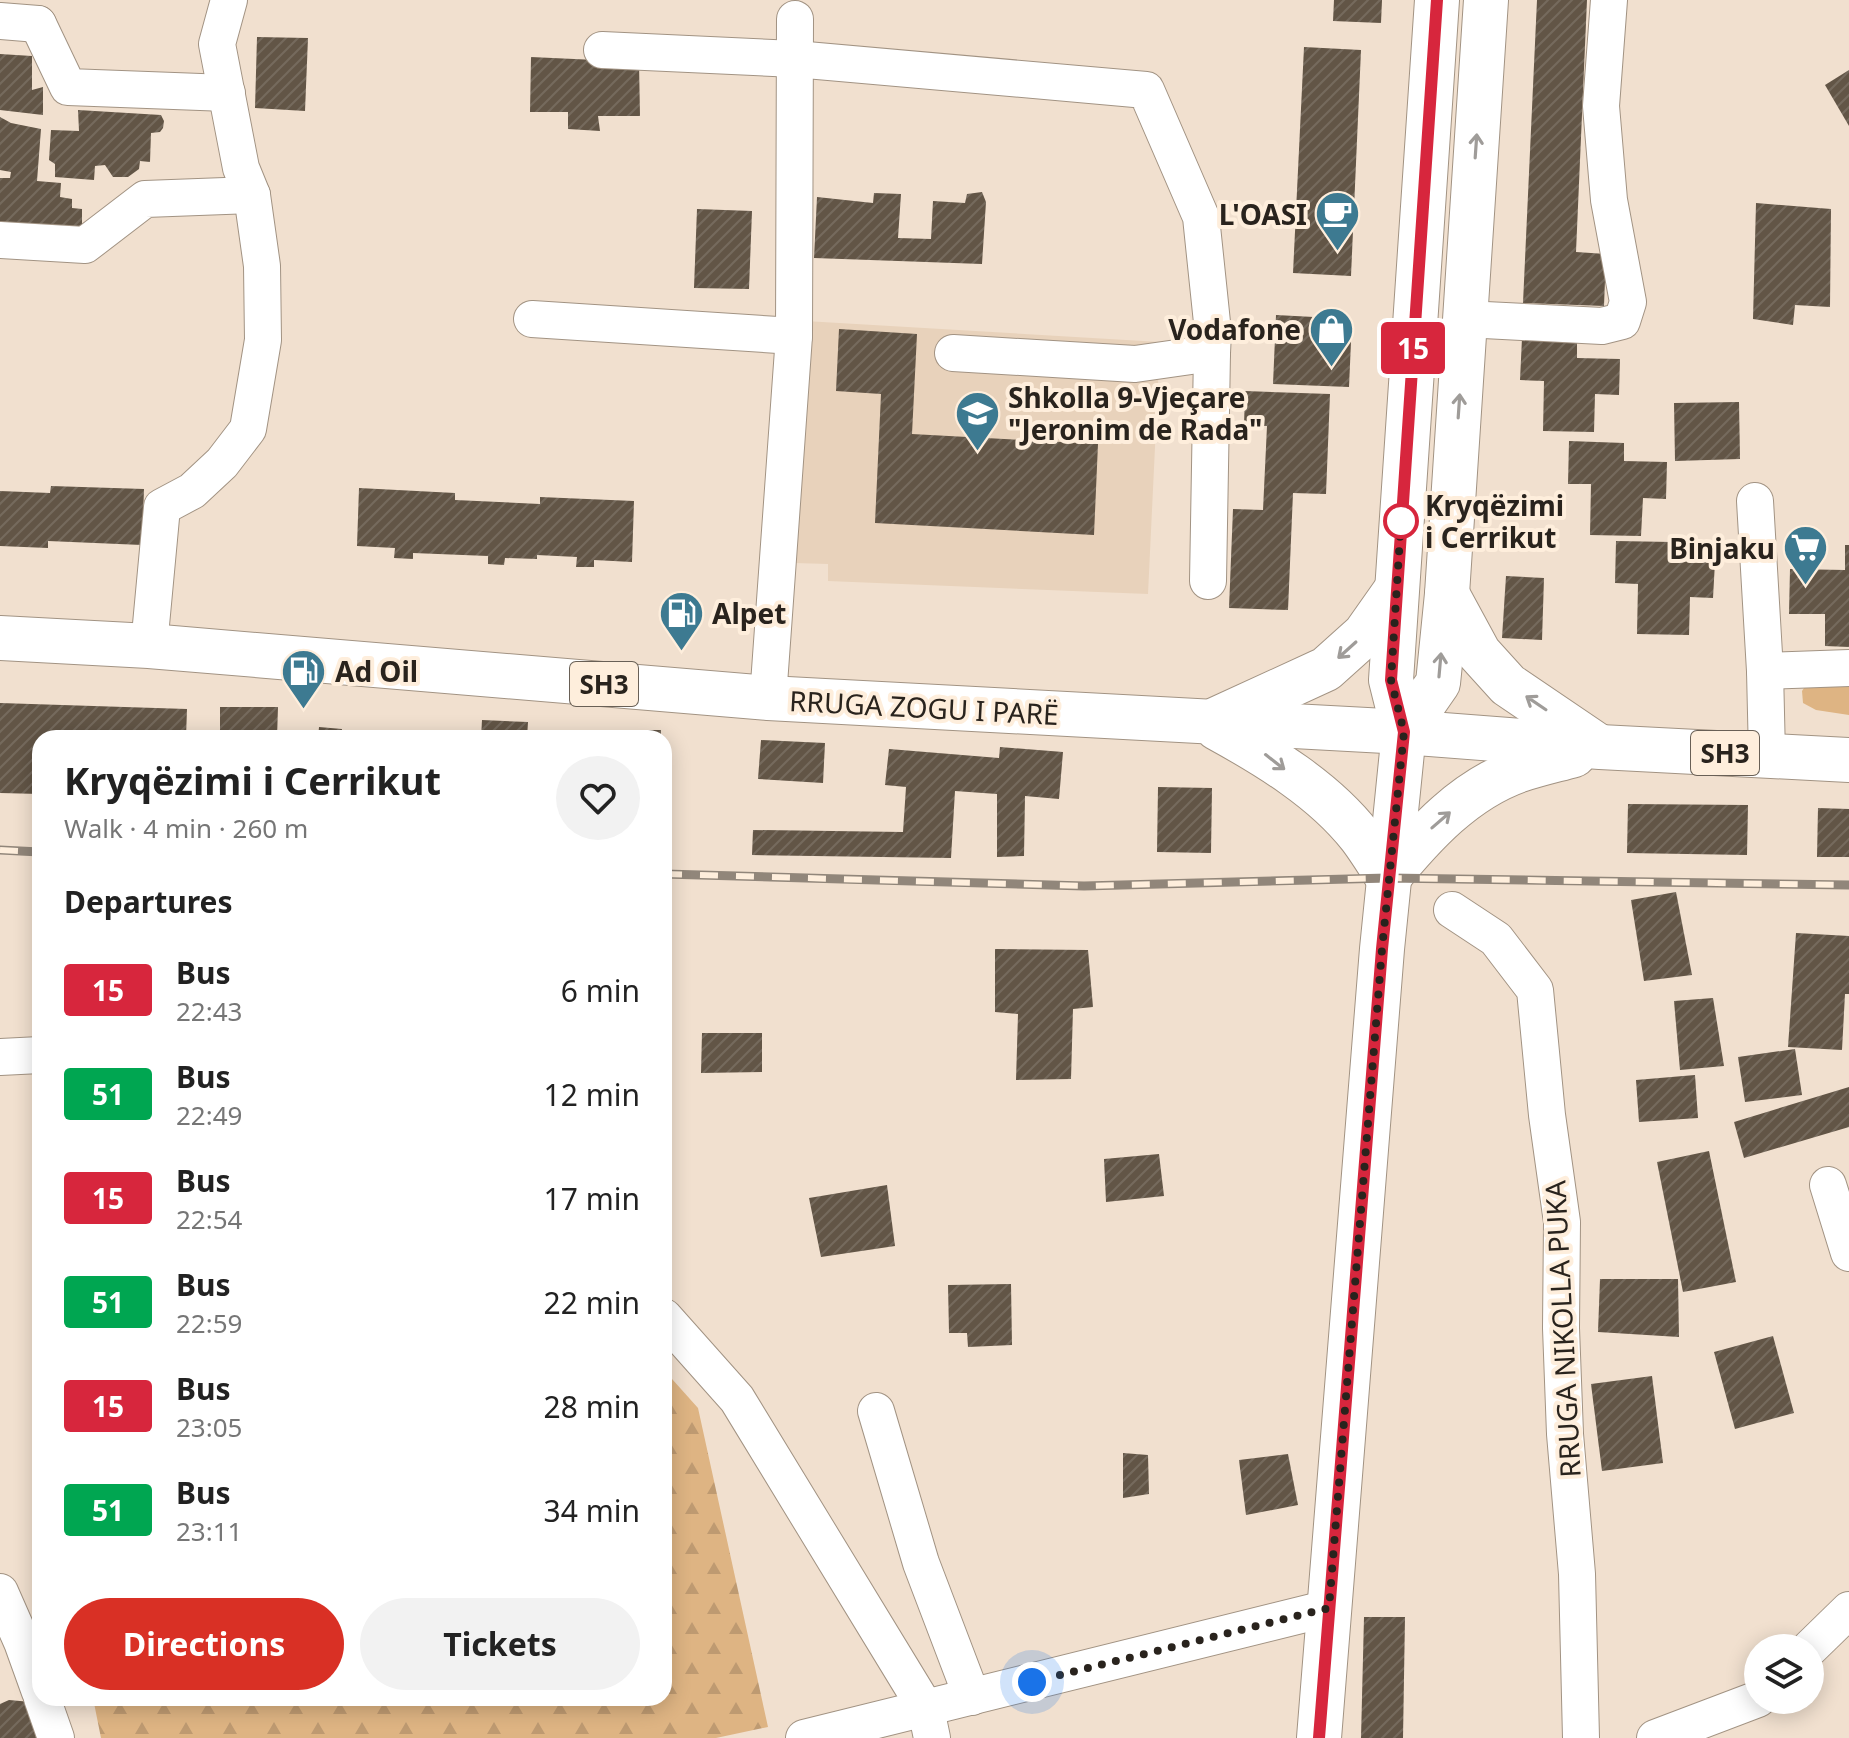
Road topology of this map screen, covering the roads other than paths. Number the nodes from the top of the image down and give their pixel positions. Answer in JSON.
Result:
{"nodes":[{"id":1,"x":229,"y":0,"type":"edge"},
{"id":2,"x":1437,"y":0,"type":"edge"},
{"id":3,"x":1486,"y":0,"type":"edge"},
{"id":4,"x":1609,"y":0,"type":"edge"},
{"id":5,"x":48,"y":12,"type":"edge"},
{"id":6,"x":795,"y":19,"type":"dead end"},
{"id":7,"x":0,"y":21,"type":"edge"},
{"id":8,"x":602,"y":50,"type":"dead end"},
{"id":9,"x":795,"y":59,"type":"junction"},
{"id":10,"x":227,"y":93,"type":"junction"},
{"id":11,"x":252,"y":195,"type":"junction"},
{"id":12,"x":0,"y":240,"type":"edge"},
{"id":13,"x":532,"y":319,"type":"dead end"},
{"id":14,"x":1465,"y":319,"type":"junction"},
{"id":15,"x":794,"y":336,"type":"junction"},
{"id":16,"x":953,"y":353,"type":"dead end"},
{"id":17,"x":1212,"y":353,"type":"junction"},
{"id":18,"x":1755,"y":501,"type":"dead end"},
{"id":19,"x":1208,"y":581,"type":"dead end"},
{"id":20,"x":1396,"y":590,"type":"junction"},
{"id":21,"x":1447,"y":594,"type":"junction"},
{"id":22,"x":0,"y":638,"type":"edge"},
{"id":23,"x":149,"y":646,"type":"junction"},
{"id":24,"x":1849,"y":668,"type":"edge"},
{"id":25,"x":1765,"y":671,"type":"junction"},
{"id":26,"x":768,"y":698,"type":"junction"},
{"id":27,"x":1208,"y":723,"type":"junction"},
{"id":28,"x":1404,"y":732,"type":"junction"},
{"id":29,"x":1600,"y":747,"type":"junction"},
{"id":30,"x":1767,"y":755,"type":"junction"},
{"id":31,"x":1849,"y":760,"type":"edge"},
{"id":32,"x":1388,"y":878,"type":"junction"},
{"id":33,"x":1452,"y":910,"type":"dead end"},
{"id":34,"x":32,"y":1055,"type":"edge"},
{"id":35,"x":0,"y":1057,"type":"edge"},
{"id":36,"x":1828,"y":1185,"type":"dead end"},
{"id":37,"x":1849,"y":1253,"type":"edge"},
{"id":38,"x":672,"y":1326,"type":"edge"},
{"id":39,"x":876,"y":1411,"type":"dead end"},
{"id":40,"x":0,"y":1592,"type":"edge"},
{"id":41,"x":1329,"y":1608,"type":"junction"},
{"id":42,"x":1849,"y":1610,"type":"edge"},
{"id":43,"x":1824,"y":1634,"type":"edge"},
{"id":44,"x":32,"y":1670,"type":"edge"},
{"id":45,"x":972,"y":1697,"type":"junction"},
{"id":46,"x":1744,"y":1704,"type":"edge"},
{"id":47,"x":45,"y":1706,"type":"edge"},
{"id":48,"x":929,"y":1723,"type":"edge"},
{"id":49,"x":56,"y":1738,"type":"edge"},
{"id":50,"x":804,"y":1738,"type":"edge"},
{"id":51,"x":1319,"y":1738,"type":"edge"},
{"id":52,"x":1581,"y":1738,"type":"edge"},
{"id":53,"x":1655,"y":1738,"type":"edge"}],
"edges":[{"from":1,"to":10,"type":"street"},
{"from":2,"to":20,"type":"main road"},
{"from":14,"to":3,"type":"main road","one_way":true},
{"from":4,"to":14,"type":"street"},
{"from":5,"to":7,"type":"street"},
{"from":5,"to":10,"type":"street"},
{"from":6,"to":9,"type":"street"},
{"from":8,"to":9,"type":"street"},
{"from":9,"to":15,"type":"street"},
{"from":9,"to":17,"type":"street"},
{"from":10,"to":11,"type":"street"},
{"from":11,"to":12,"type":"street"},
{"from":11,"to":23,"type":"street"},
{"from":13,"to":15,"type":"street"},
{"from":21,"to":14,"type":"main road","one_way":true},
{"from":15,"to":26,"type":"street"},
{"from":16,"to":17,"type":"street"},
{"from":17,"to":19,"type":"street"},
{"from":18,"to":25,"type":"street"},
{"from":20,"to":27,"type":"main road","one_way":true},
{"from":20,"to":28,"type":"main road"},
{"from":28,"to":21,"type":"main road","one_way":true},
{"from":29,"to":21,"type":"main road","one_way":true},
{"from":22,"to":23,"type":"main road","name":"RRUGA ZOGU I PARË","number":"SH3"},
{"from":23,"to":26,"type":"main road","name":"RRUGA ZOGU I PARË","number":"SH3"},
{"from":24,"to":25,"type":"street"},
{"from":25,"to":30,"type":"street"},
{"from":26,"to":27,"type":"main road","name":"RRUGA ZOGU I PARË","number":"SH3"},
{"from":27,"to":28,"type":"main road","name":"RRUGA ZOGU I PARË","number":"SH3"},
{"from":27,"to":32,"type":"main road","one_way":true},
{"from":28,"to":29,"type":"main road","name":"RRUGA ZOGU I PARË","number":"SH3"},
{"from":28,"to":32,"type":"main road"},
{"from":29,"to":30,"type":"main road","name":"RRUGA ZOGU I PARË","number":"SH3"},
{"from":32,"to":29,"type":"main road","one_way":true},
{"from":30,"to":31,"type":"main road","name":"RRUGA ZOGU I PARË","number":"SH3"},
{"from":32,"to":41,"type":"main road"},
{"from":33,"to":52,"type":"street","name":"RRUGA NIKOLLA PUKA"},
{"from":34,"to":35,"type":"street"},
{"from":36,"to":37,"type":"street"},
{"from":38,"to":48,"type":"street"},
{"from":39,"to":45,"type":"street"},
{"from":40,"to":44,"type":"street"},
{"from":41,"to":45,"type":"street"},
{"from":41,"to":51,"type":"main road"},
{"from":42,"to":43,"type":"street"},
{"from":45,"to":48,"type":"street"},
{"from":46,"to":53,"type":"street"},
{"from":47,"to":49,"type":"street"},
{"from":48,"to":50,"type":"street"}]}
